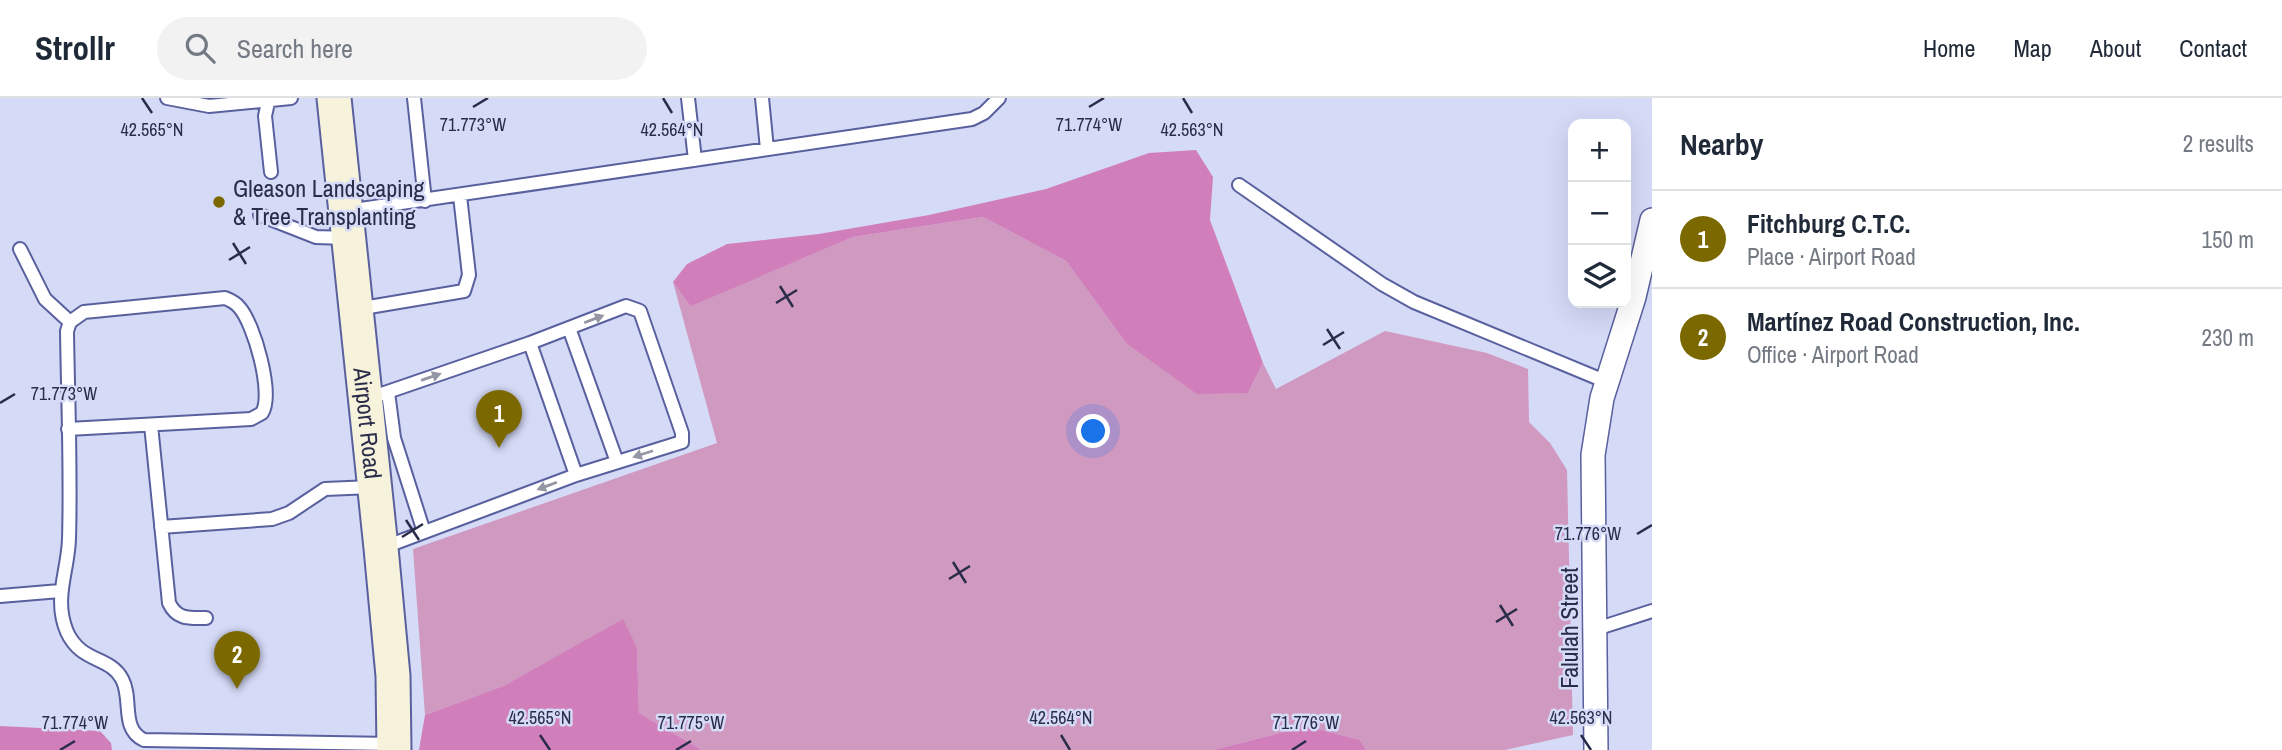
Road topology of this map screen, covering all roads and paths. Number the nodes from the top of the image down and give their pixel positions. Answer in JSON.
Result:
{"nodes":[{"id":1,"x":167,"y":98,"type":"edge"},
{"id":2,"x":291,"y":98,"type":"edge"},
{"id":3,"x":334,"y":98,"type":"edge"},
{"id":4,"x":414,"y":98,"type":"edge"},
{"id":5,"x":688,"y":98,"type":"edge"},
{"id":6,"x":762,"y":98,"type":"edge"},
{"id":7,"x":999,"y":98,"type":"edge"},
{"id":8,"x":268,"y":99,"type":"edge"},
{"id":9,"x":767,"y":149,"type":"junction"},
{"id":10,"x":695,"y":160,"type":"junction"},
{"id":11,"x":271,"y":172,"type":"dead end"},
{"id":12,"x":1239,"y":185,"type":"dead end"},
{"id":13,"x":460,"y":196,"type":"junction"},
{"id":14,"x":425,"y":201,"type":"junction"},
{"id":15,"x":260,"y":215,"type":"dead end"},
{"id":16,"x":1652,"y":220,"type":"edge"},
{"id":17,"x":348,"y":224,"type":"junction"},
{"id":18,"x":20,"y":249,"type":"dead end"},
{"id":19,"x":357,"y":309,"type":"junction"},
{"id":20,"x":70,"y":323,"type":"junction"},
{"id":21,"x":569,"y":328,"type":"junction"},
{"id":22,"x":530,"y":343,"type":"junction"},
{"id":23,"x":1607,"y":382,"type":"junction"},
{"id":24,"x":377,"y":396,"type":"junction"},
{"id":25,"x":151,"y":425,"type":"junction"},
{"id":26,"x":68,"y":429,"type":"junction"},
{"id":27,"x":617,"y":462,"type":"junction"},
{"id":28,"x":576,"y":475,"type":"junction"},
{"id":29,"x":376,"y":487,"type":"junction"},
{"id":30,"x":161,"y":527,"type":"junction"},
{"id":31,"x":424,"y":532,"type":"junction"},
{"id":32,"x":381,"y":548,"type":"junction"},
{"id":33,"x":60,"y":591,"type":"junction"},
{"id":34,"x":0,"y":596,"type":"edge"},
{"id":35,"x":1652,"y":611,"type":"edge"},
{"id":36,"x":206,"y":618,"type":"dead end"},
{"id":37,"x":1596,"y":629,"type":"junction"},
{"id":38,"x":394,"y":747,"type":"edge"},
{"id":39,"x":1596,"y":750,"type":"edge"}],
"edges":[{"from":1,"to":8,"type":"lane"},
{"from":2,"to":8,"type":"lane"},
{"from":3,"to":17,"type":"main road","name":"Airport Road"},
{"from":4,"to":14,"type":"lane"},
{"from":5,"to":10,"type":"lane"},
{"from":6,"to":9,"type":"lane"},
{"from":7,"to":9,"type":"lane"},
{"from":8,"to":11,"type":"lane"},
{"from":9,"to":10,"type":"lane"},
{"from":10,"to":13,"type":"lane"},
{"from":12,"to":23,"type":"lane"},
{"from":13,"to":14,"type":"lane"},
{"from":13,"to":19,"type":"lane"},
{"from":14,"to":17,"type":"lane"},
{"from":15,"to":17,"type":"lane"},
{"from":16,"to":23,"type":"street","name":"Falulah Street"},
{"from":17,"to":19,"type":"main road","name":"Airport Road"},
{"from":18,"to":20,"type":"lane"},
{"from":19,"to":24,"type":"main road","name":"Airport Road"},
{"from":20,"to":25,"type":"lane"},
{"from":20,"to":26,"type":"lane"},
{"from":21,"to":22,"type":"lane"},
{"from":21,"to":27,"type":"lane"},
{"from":21,"to":27,"type":"lane","one_way":true},
{"from":24,"to":22,"type":"lane","one_way":true},
{"from":22,"to":28,"type":"lane"},
{"from":23,"to":37,"type":"street","name":"Falulah Street"},
{"from":24,"to":29,"type":"main road","name":"Airport Road"},
{"from":24,"to":31,"type":"lane"},
{"from":25,"to":26,"type":"lane"},
{"from":25,"to":30,"type":"lane"},
{"from":26,"to":33,"type":"lane"},
{"from":27,"to":28,"type":"lane"},
{"from":28,"to":31,"type":"lane","one_way":true},
{"from":29,"to":30,"type":"lane"},
{"from":29,"to":32,"type":"main road","name":"Airport Road"},
{"from":30,"to":36,"type":"lane"},
{"from":31,"to":32,"type":"lane"},
{"from":32,"to":38,"type":"main road","name":"Airport Road"},
{"from":33,"to":34,"type":"lane"},
{"from":33,"to":38,"type":"lane"},
{"from":35,"to":37,"type":"lane"},
{"from":37,"to":39,"type":"street","name":"Falulah Street"}]}
